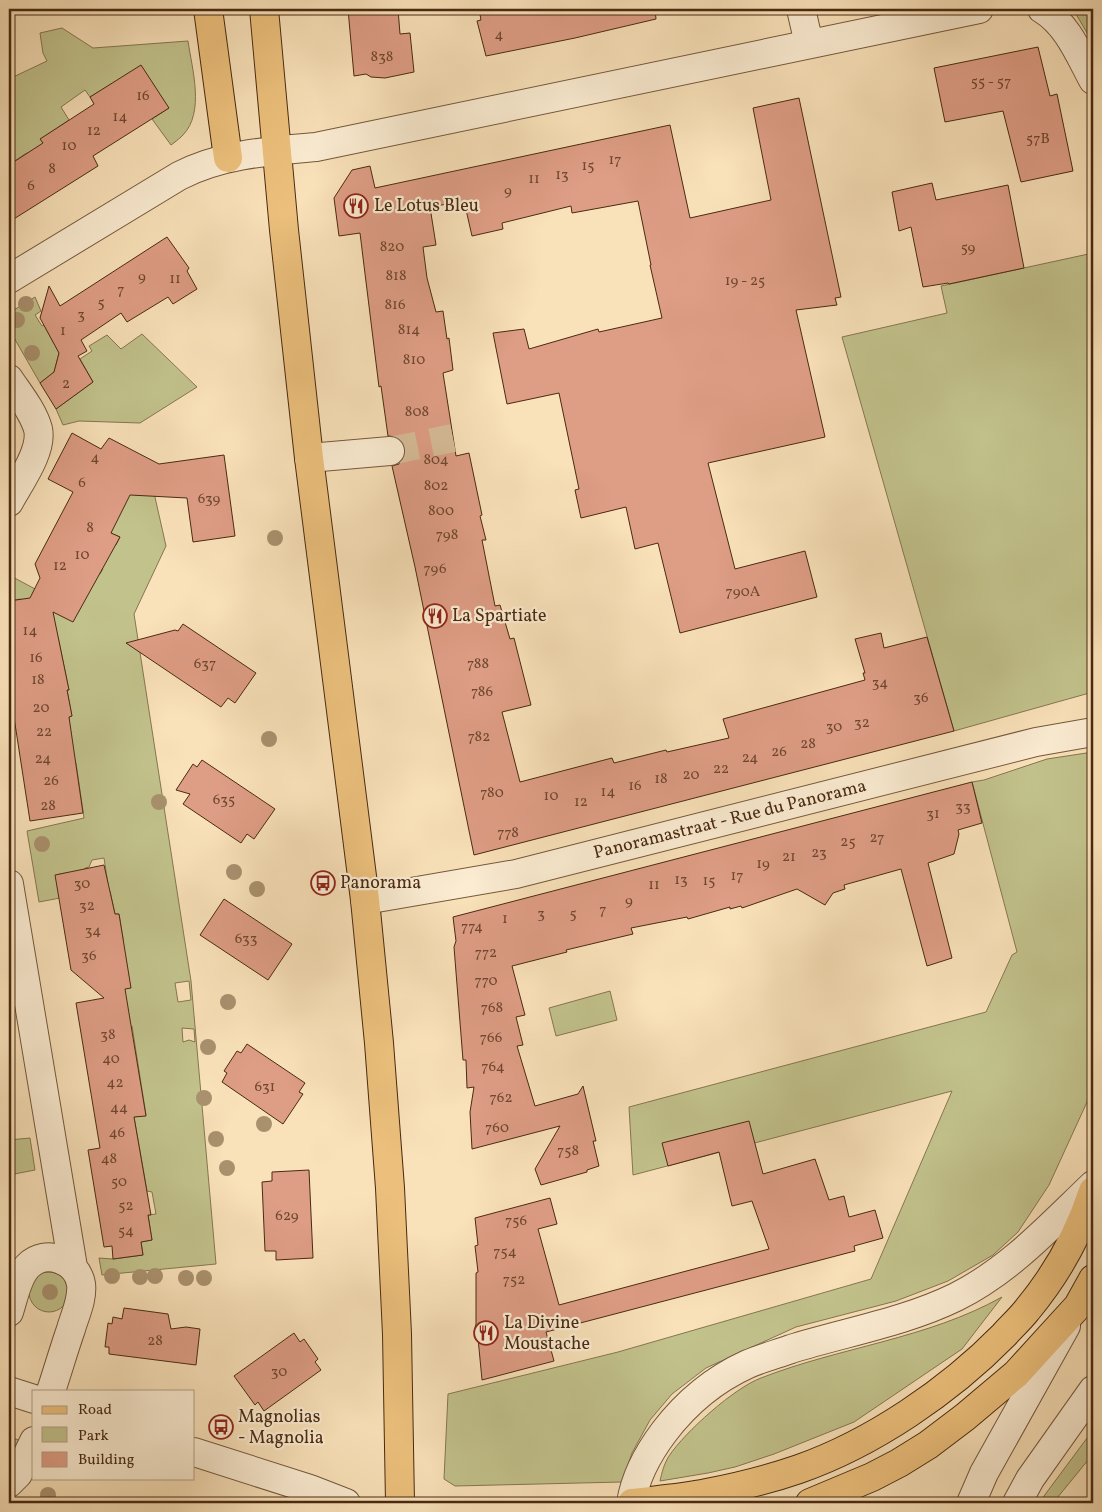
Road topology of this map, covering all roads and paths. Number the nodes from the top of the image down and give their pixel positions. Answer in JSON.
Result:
{"nodes":[{"id":1,"x":208,"y":9,"type":"edge"},
{"id":2,"x":264,"y":9,"type":"edge"},
{"id":3,"x":801,"y":9,"type":"edge"},
{"id":4,"x":980,"y":9,"type":"edge"},
{"id":5,"x":1042,"y":9,"type":"edge"},
{"id":6,"x":809,"y":44,"type":"junction"},
{"id":7,"x":1093,"y":80,"type":"edge"},
{"id":8,"x":277,"y":151,"type":"junction"},
{"id":9,"x":228,"y":158,"type":"junction"},
{"id":10,"x":9,"y":279,"type":"edge"},
{"id":11,"x":9,"y":379,"type":"edge"},
{"id":12,"x":390,"y":451,"type":"tunnel mouth"},
{"id":13,"x":309,"y":458,"type":"junction"},
{"id":14,"x":9,"y":502,"type":"edge"},
{"id":15,"x":1093,"y":732,"type":"edge"},
{"id":16,"x":9,"y":884,"type":"edge"},
{"id":17,"x":365,"y":900,"type":"junction"},
{"id":18,"x":1093,"y":1185,"type":"edge"},
{"id":19,"x":1093,"y":1192,"type":"edge"},
{"id":20,"x":72,"y":1267,"type":"junction"},
{"id":21,"x":1093,"y":1279,"type":"edge"},
{"id":22,"x":1078,"y":1306,"type":"junction"},
{"id":23,"x":9,"y":1312,"type":"edge"},
{"id":24,"x":51,"y":1390,"type":"edge"},
{"id":25,"x":1093,"y":1390,"type":"edge"},
{"id":26,"x":9,"y":1391,"type":"edge"},
{"id":27,"x":32,"y":1399,"type":"edge"},
{"id":28,"x":32,"y":1445,"type":"edge"},
{"id":29,"x":195,"y":1452,"type":"edge"},
{"id":30,"x":9,"y":1483,"type":"edge"},
{"id":31,"x":346,"y":1503,"type":"edge"},
{"id":32,"x":400,"y":1503,"type":"edge"},
{"id":33,"x":632,"y":1503,"type":"edge"},
{"id":34,"x":810,"y":1503,"type":"edge"},
{"id":35,"x":971,"y":1503,"type":"edge"},
{"id":36,"x":1016,"y":1503,"type":"edge"}],
"edges":[{"from":1,"to":9,"type":"main road"},
{"from":2,"to":8,"type":"main road"},
{"from":3,"to":6,"type":"street"},
{"from":4,"to":6,"type":"street"},
{"from":5,"to":7,"type":"street"},
{"from":6,"to":8,"type":"street"},
{"from":8,"to":9,"type":"street"},
{"from":8,"to":13,"type":"main road"},
{"from":9,"to":10,"type":"street"},
{"from":11,"to":14,"type":"street"},
{"from":12,"to":13,"type":"street"},
{"from":13,"to":17,"type":"main road"},
{"from":15,"to":17,"type":"street","name":"Panoramastraat - Rue du Panorama"},
{"from":16,"to":20,"type":"street"},
{"from":17,"to":32,"type":"main road"},
{"from":18,"to":33,"type":"street"},
{"from":19,"to":33,"type":"main road"},
{"from":20,"to":23,"type":"street"},
{"from":20,"to":24,"type":"street"},
{"from":21,"to":22,"type":"main road"},
{"from":22,"to":34,"type":"main road"},
{"from":22,"to":35,"type":"street"},
{"from":25,"to":36,"type":"street"},
{"from":26,"to":27,"type":"street"},
{"from":28,"to":30,"type":"street"},
{"from":29,"to":31,"type":"street"}]}
